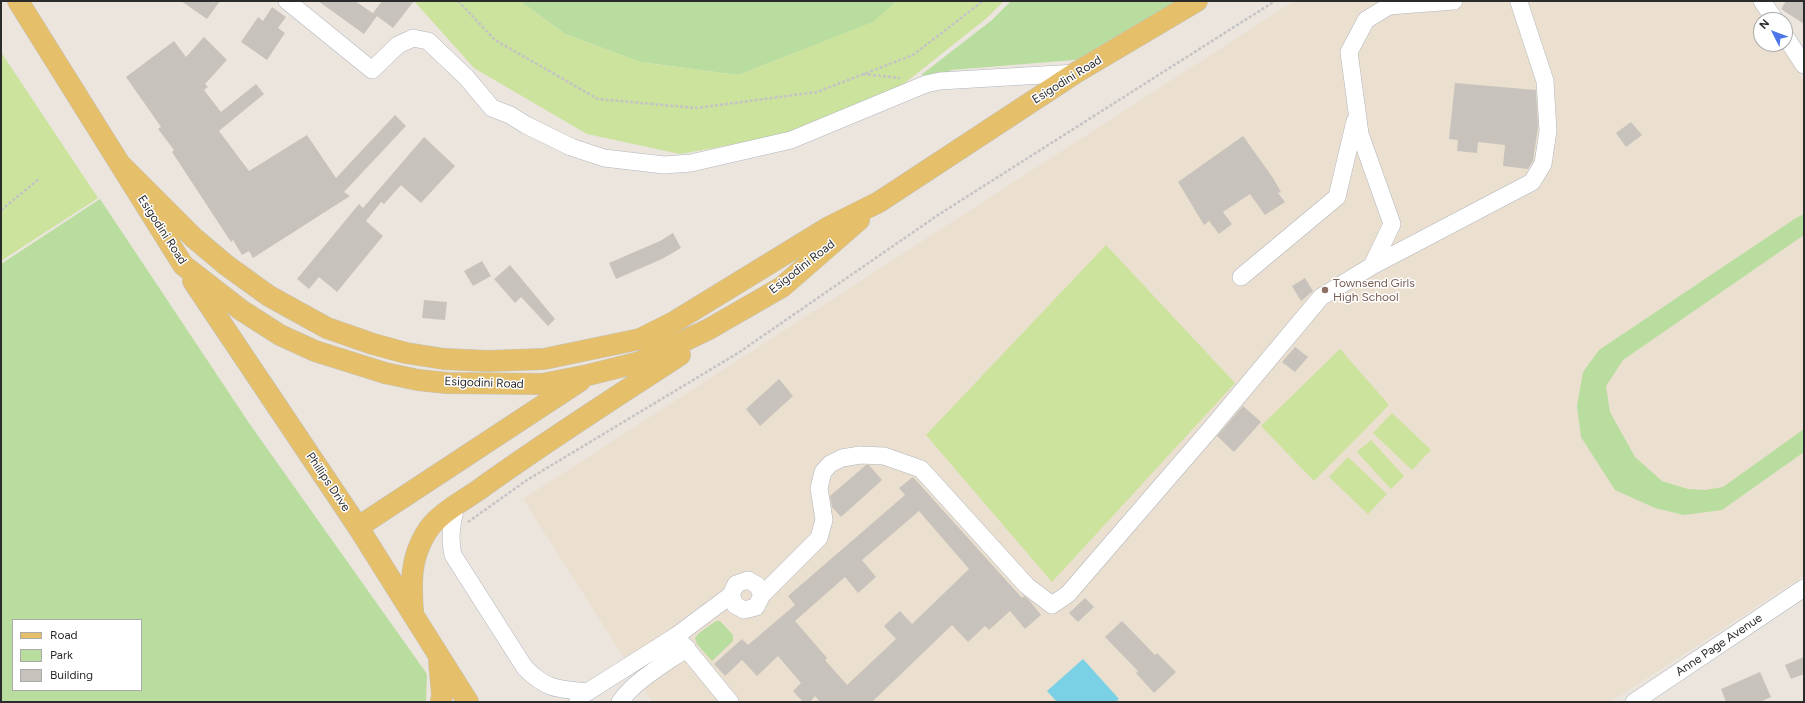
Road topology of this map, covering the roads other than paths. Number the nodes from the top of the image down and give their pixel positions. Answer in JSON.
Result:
{"nodes":[{"id":1,"x":287,"y":1,"type":"edge"},
{"id":2,"x":1197,"y":1,"type":"edge"},
{"id":3,"x":1454,"y":1,"type":"edge"},
{"id":4,"x":1518,"y":1,"type":"edge"},
{"id":5,"x":1762,"y":1,"type":"edge"},
{"id":6,"x":18,"y":3,"type":"edge"},
{"id":7,"x":1770,"y":12,"type":"edge"},
{"id":8,"x":1793,"y":48,"type":"edge"},
{"id":9,"x":1804,"y":65,"type":"edge"},
{"id":10,"x":1077,"y":72,"type":"junction"},
{"id":11,"x":1356,"y":117,"type":"junction"},
{"id":12,"x":121,"y":165,"type":"junction"},
{"id":13,"x":879,"y":202,"type":"junction"},
{"id":14,"x":183,"y":265,"type":"junction"},
{"id":15,"x":1372,"y":266,"type":"junction"},
{"id":16,"x":1241,"y":277,"type":"dead end"},
{"id":17,"x":782,"y":286,"type":"junction"},
{"id":18,"x":640,"y":339,"type":"junction"},
{"id":19,"x":588,"y":376,"type":"junction"},
{"id":20,"x":456,"y":506,"type":"junction"},
{"id":21,"x":358,"y":527,"type":"junction"},
{"id":22,"x":1804,"y":588,"type":"edge"},
{"id":23,"x":414,"y":617,"type":"junction"},
{"id":24,"x":681,"y":642,"type":"junction"},
{"id":25,"x":439,"y":658,"type":"junction"},
{"id":26,"x":588,"y":692,"type":"junction"},
{"id":27,"x":441,"y":702,"type":"edge"},
{"id":28,"x":468,"y":702,"type":"edge"},
{"id":29,"x":572,"y":702,"type":"edge"},
{"id":30,"x":620,"y":702,"type":"edge"},
{"id":31,"x":730,"y":702,"type":"edge"},
{"id":32,"x":1634,"y":702,"type":"edge"}],
"edges":[{"from":1,"to":10,"type":"street"},
{"from":2,"to":10,"type":"main road","name":"Esigodini Road"},
{"from":3,"to":11,"type":"street"},
{"from":4,"to":15,"type":"street"},
{"from":5,"to":7,"type":"street"},
{"from":6,"to":12,"type":"main road","name":"Esigodini Road"},
{"from":8,"to":9,"type":"street"},
{"from":10,"to":13,"type":"main road","name":"Esigodini Road"},
{"from":11,"to":15,"type":"street"},
{"from":11,"to":16,"type":"street"},
{"from":12,"to":14,"type":"main road","name":"Esigodini Road"},
{"from":12,"to":18,"type":"main road","name":"Esigodini Road"},
{"from":13,"to":17,"type":"main road","name":"Esigodini Road"},
{"from":13,"to":18,"type":"main road","name":"Esigodini Road"},
{"from":14,"to":19,"type":"main road","name":"Esigodini Road"},
{"from":14,"to":21,"type":"main road","name":"Phillips Drive"},
{"from":15,"to":24,"type":"street"},
{"from":17,"to":19,"type":"main road","name":"Esigodini Road"},
{"from":17,"to":20,"type":"main road"},
{"from":18,"to":19,"type":"main road"},
{"from":19,"to":21,"type":"main road"},
{"from":20,"to":23,"type":"main road"},
{"from":20,"to":26,"type":"street"},
{"from":21,"to":23,"type":"main road","name":"Phillips Drive"},
{"from":22,"to":32,"type":"street","name":"Anne Page Avenue"},
{"from":23,"to":25,"type":"main road","name":"Phillips Drive"},
{"from":24,"to":26,"type":"street"},
{"from":24,"to":30,"type":"street"},
{"from":24,"to":31,"type":"street"},
{"from":25,"to":27,"type":"main road"},
{"from":25,"to":28,"type":"main road","name":"Phillips Drive"},
{"from":26,"to":29,"type":"street"}]}
